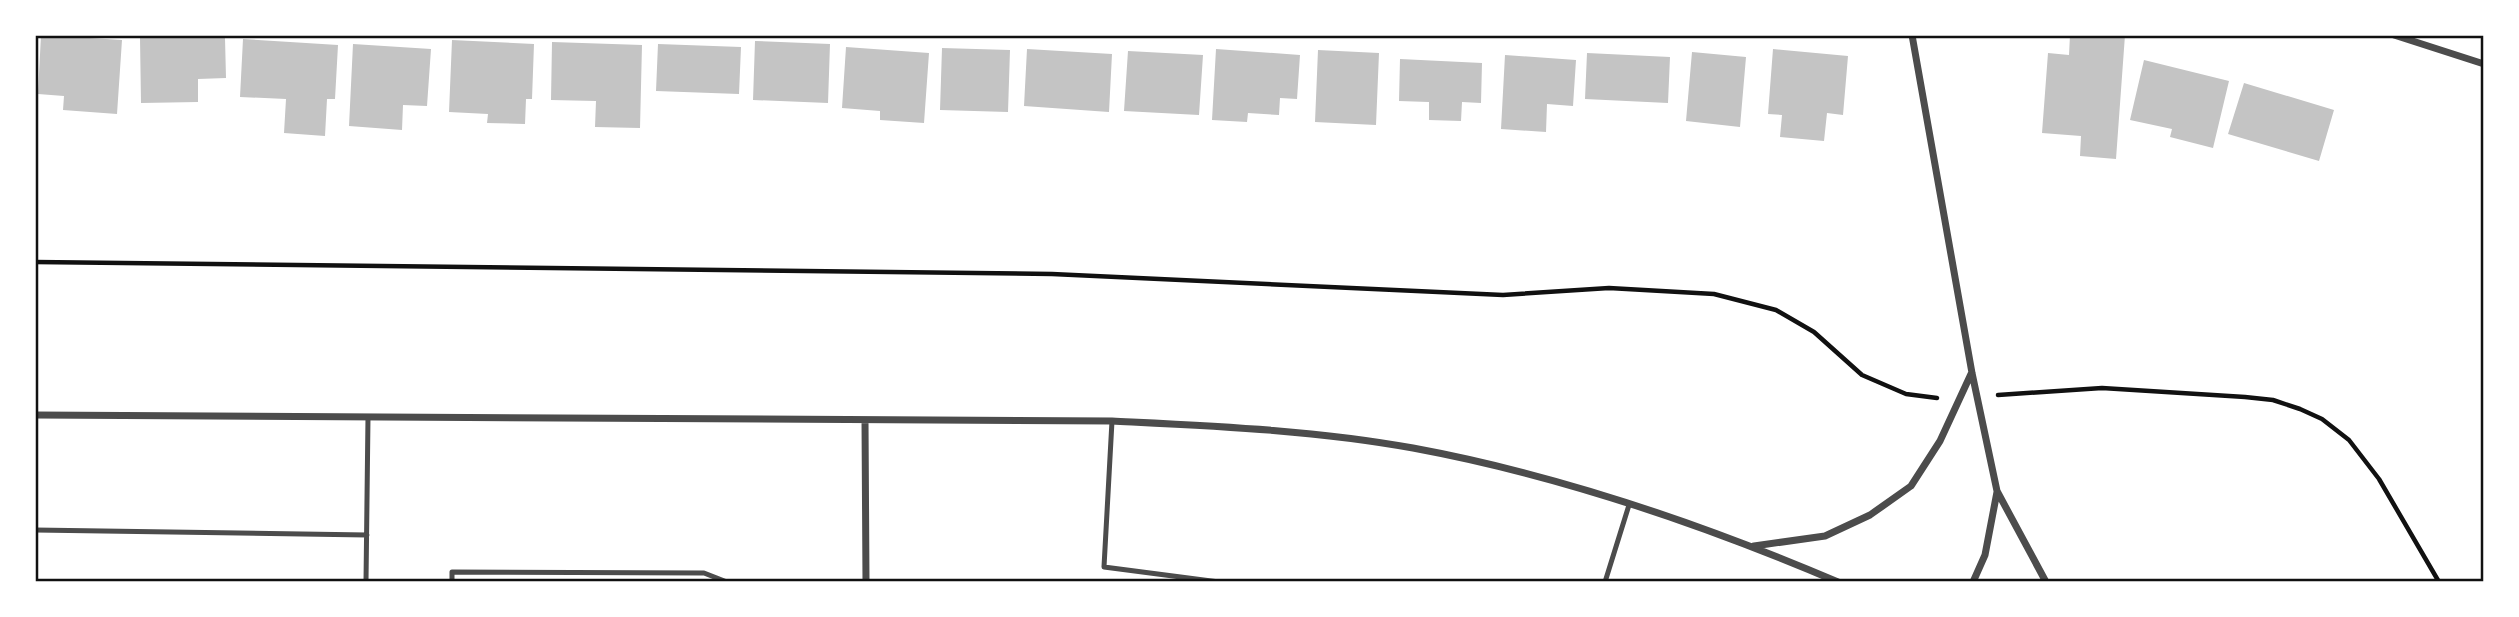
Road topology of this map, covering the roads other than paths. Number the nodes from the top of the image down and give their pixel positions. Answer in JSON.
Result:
{"nodes":[{"id":1,"x":1912,"y":35,"type":"edge"},
{"id":2,"x":2394,"y":35,"type":"edge"},
{"id":3,"x":2484,"y":64,"type":"edge"},
{"id":4,"x":1972,"y":373,"type":"junction"},
{"id":5,"x":35,"y":415,"type":"edge"},
{"id":6,"x":368,"y":417,"type":"junction"},
{"id":7,"x":865,"y":420,"type":"junction"},
{"id":8,"x":1112,"y":421,"type":"junction"},
{"id":9,"x":1997,"y":491,"type":"junction"},
{"id":10,"x":1629,"y":505,"type":"junction"},
{"id":11,"x":35,"y":530,"type":"edge"},
{"id":12,"x":367,"y":535,"type":"junction"},
{"id":13,"x":1754,"y":546,"type":"junction"},
{"id":14,"x":366,"y":582,"type":"edge"},
{"id":15,"x":452,"y":582,"type":"edge"},
{"id":16,"x":727,"y":582,"type":"edge"},
{"id":17,"x":866,"y":582,"type":"edge"},
{"id":18,"x":1219,"y":582,"type":"edge"},
{"id":19,"x":1605,"y":582,"type":"edge"},
{"id":20,"x":1838,"y":582,"type":"edge"},
{"id":21,"x":1973,"y":582,"type":"edge"},
{"id":22,"x":2046,"y":582,"type":"edge"}],
"edges":[{"from":1,"to":4,"type":"street"},
{"from":2,"to":3,"type":"street"},
{"from":4,"to":9,"type":"street"},
{"from":4,"to":13,"type":"street"},
{"from":5,"to":6,"type":"street"},
{"from":6,"to":7,"type":"street"},
{"from":6,"to":12,"type":"lane"},
{"from":7,"to":8,"type":"street"},
{"from":7,"to":17,"type":"street"},
{"from":8,"to":10,"type":"street"},
{"from":8,"to":18,"type":"lane"},
{"from":9,"to":21,"type":"street"},
{"from":9,"to":22,"type":"street"},
{"from":10,"to":13,"type":"street"},
{"from":10,"to":19,"type":"lane"},
{"from":11,"to":12,"type":"lane"},
{"from":12,"to":14,"type":"lane"},
{"from":13,"to":20,"type":"street"},
{"from":15,"to":16,"type":"lane"}]}
